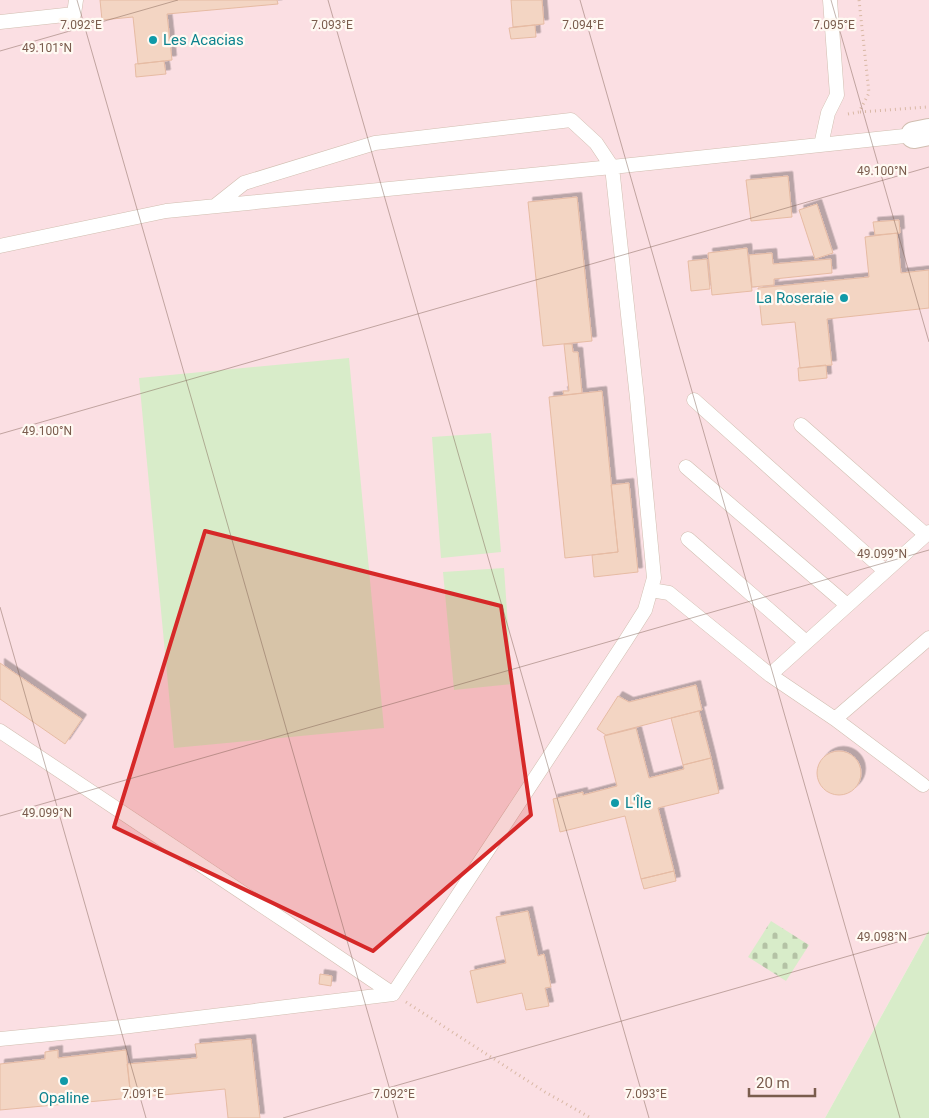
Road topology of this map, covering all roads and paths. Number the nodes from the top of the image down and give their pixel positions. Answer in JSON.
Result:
{"nodes":[{"id":1,"x":76,"y":0,"type":"edge"},
{"id":2,"x":830,"y":0,"type":"edge"},
{"id":3,"x":859,"y":0,"type":"edge"},
{"id":4,"x":0,"y":22,"type":"edge"},
{"id":5,"x":929,"y":105,"type":"edge"},
{"id":6,"x":859,"y":112,"type":"junction"},
{"id":7,"x":848,"y":114,"type":"dead end"},
{"id":8,"x":922,"y":133,"type":"edge"},
{"id":9,"x":821,"y":145,"type":"junction"},
{"id":10,"x":612,"y":167,"type":"junction"},
{"id":11,"x":215,"y":206,"type":"junction"},
{"id":12,"x":0,"y":246,"type":"edge"},
{"id":13,"x":694,"y":400,"type":"dead end"},
{"id":14,"x":801,"y":425,"type":"dead end"},
{"id":15,"x":686,"y":467,"type":"dead end"},
{"id":16,"x":928,"y":533,"type":"edge"},
{"id":17,"x":688,"y":539,"type":"dead end"},
{"id":18,"x":885,"y":571,"type":"junction"},
{"id":19,"x":651,"y":590,"type":"junction"},
{"id":20,"x":847,"y":605,"type":"junction"},
{"id":21,"x":929,"y":638,"type":"edge"},
{"id":22,"x":806,"y":642,"type":"junction"},
{"id":23,"x":770,"y":674,"type":"junction"},
{"id":24,"x":835,"y":719,"type":"junction"},
{"id":25,"x":1,"y":734,"type":"edge"},
{"id":26,"x":923,"y":785,"type":"dead end"},
{"id":27,"x":393,"y":994,"type":"junction"},
{"id":28,"x":0,"y":1039,"type":"edge"},
{"id":29,"x":591,"y":1118,"type":"edge"}],
"edges":[{"from":1,"to":4,"type":"lane"},
{"from":2,"to":9,"type":"lane"},
{"from":3,"to":6,"type":"path"},
{"from":5,"to":6,"type":"path"},
{"from":6,"to":7,"type":"path"},
{"from":8,"to":9,"type":"lane"},
{"from":9,"to":10,"type":"lane"},
{"from":10,"to":11,"type":"lane"},
{"from":10,"to":11,"type":"lane"},
{"from":10,"to":19,"type":"lane"},
{"from":11,"to":12,"type":"lane"},
{"from":13,"to":18,"type":"lane"},
{"from":14,"to":16,"type":"lane"},
{"from":15,"to":20,"type":"lane"},
{"from":16,"to":18,"type":"lane"},
{"from":17,"to":22,"type":"lane"},
{"from":18,"to":20,"type":"lane"},
{"from":19,"to":23,"type":"lane"},
{"from":19,"to":27,"type":"lane"},
{"from":20,"to":22,"type":"lane"},
{"from":21,"to":24,"type":"lane"},
{"from":22,"to":23,"type":"lane"},
{"from":23,"to":24,"type":"lane"},
{"from":24,"to":26,"type":"lane"},
{"from":25,"to":27,"type":"lane"},
{"from":27,"to":28,"type":"lane"},
{"from":27,"to":29,"type":"path"}]}
